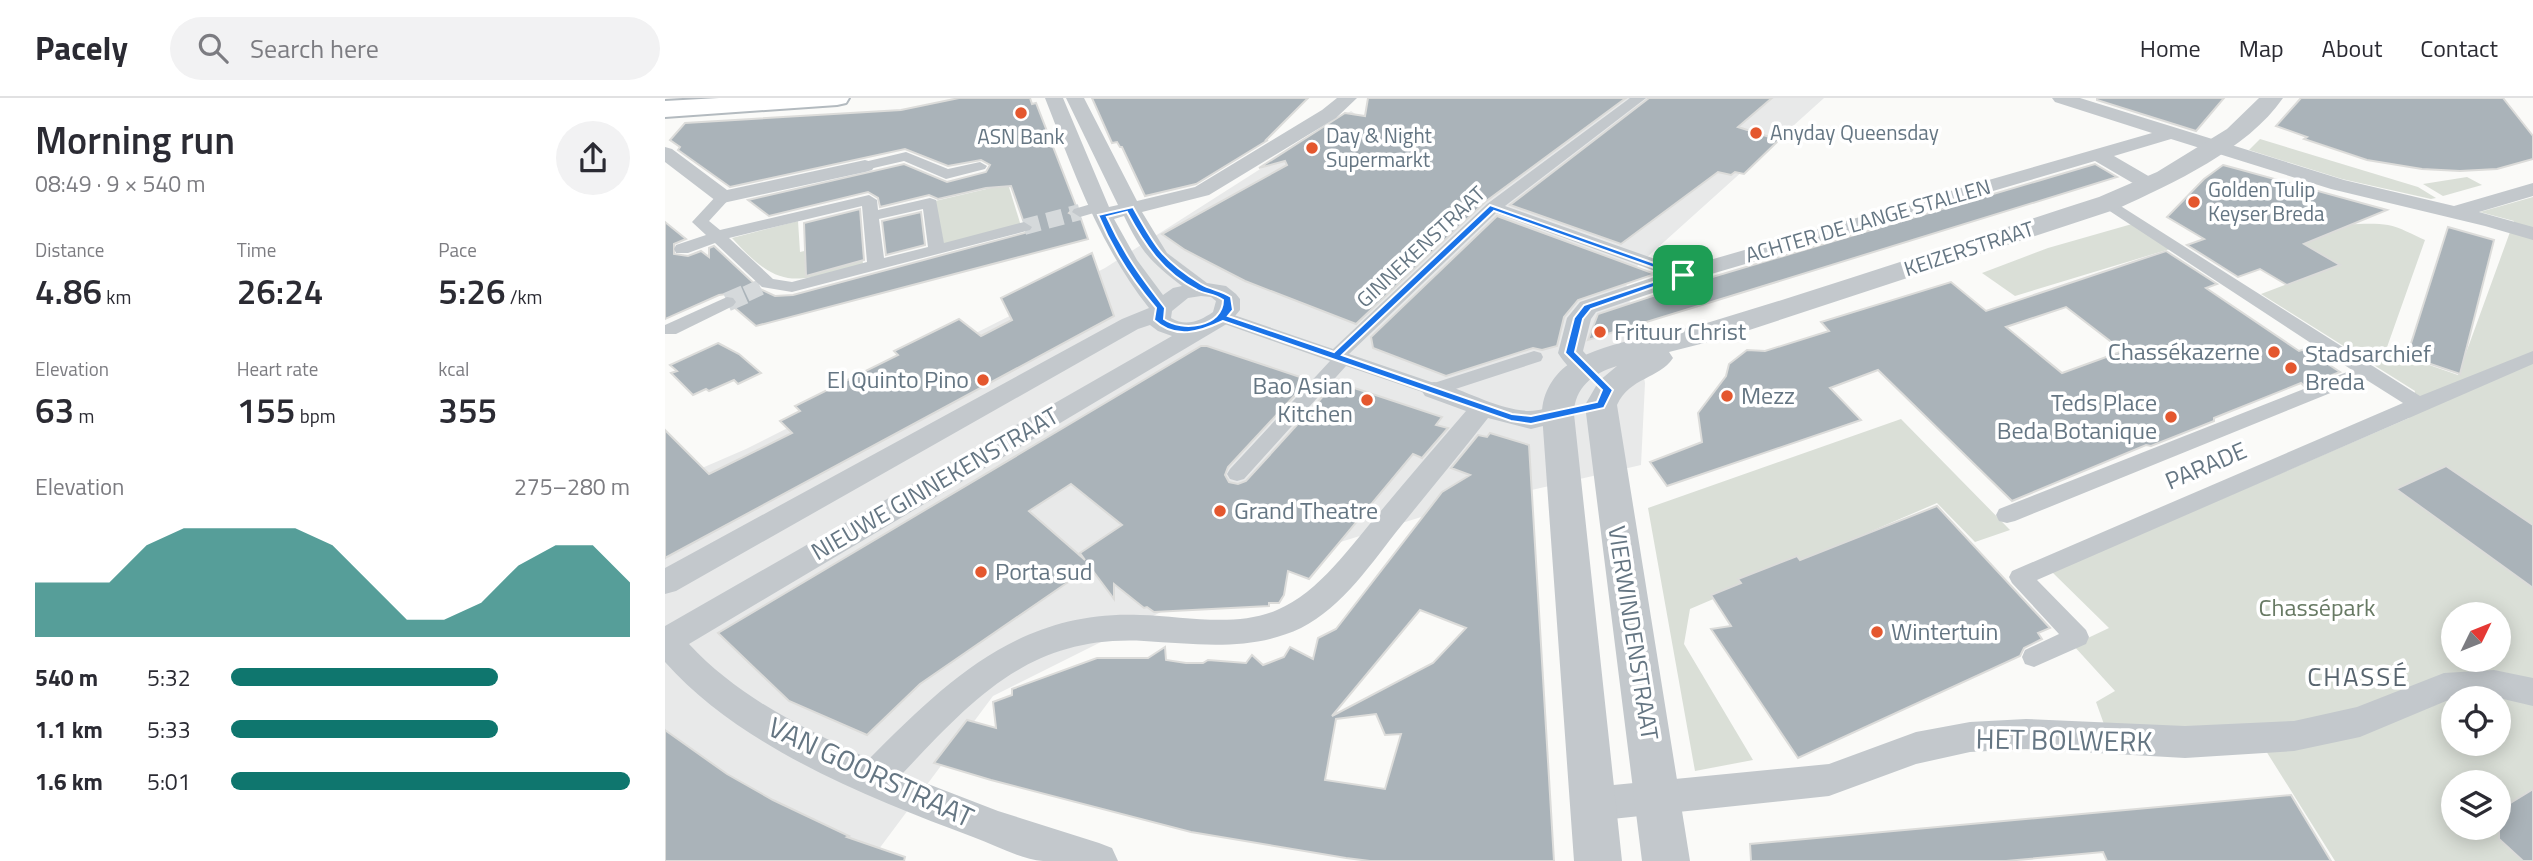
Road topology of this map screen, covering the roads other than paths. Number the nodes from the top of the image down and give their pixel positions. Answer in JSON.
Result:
{"nodes":[{"id":1,"x":749,"y":98,"type":"edge"},
{"id":2,"x":838,"y":98,"type":"edge"},
{"id":3,"x":1054,"y":98,"type":"edge"},
{"id":4,"x":1075,"y":98,"type":"edge"},
{"id":5,"x":1348,"y":98,"type":"edge"},
{"id":6,"x":1639,"y":98,"type":"edge"},
{"id":7,"x":2061,"y":98,"type":"edge"},
{"id":8,"x":2243,"y":98,"type":"edge"},
{"id":9,"x":2271,"y":98,"type":"edge"},
{"id":10,"x":665,"y":101,"type":"edge"},
{"id":11,"x":665,"y":109,"type":"edge"},
{"id":12,"x":2171,"y":133,"type":"junction"},
{"id":13,"x":2211,"y":147,"type":"junction"},
{"id":14,"x":665,"y":153,"type":"edge"},
{"id":15,"x":2098,"y":155,"type":"junction"},
{"id":16,"x":865,"y":166,"type":"joint"},
{"id":17,"x":980,"y":166,"type":"dead end"},
{"id":18,"x":2150,"y":185,"type":"junction"},
{"id":19,"x":2533,"y":189,"type":"edge"},
{"id":20,"x":723,"y":197,"type":"junction"},
{"id":21,"x":2108,"y":203,"type":"junction"},
{"id":22,"x":1493,"y":207,"type":"junction"},
{"id":23,"x":1130,"y":208,"type":"junction"},
{"id":24,"x":1094,"y":211,"type":"junction"},
{"id":25,"x":2457,"y":212,"type":"junction"},
{"id":26,"x":871,"y":216,"type":"junction"},
{"id":27,"x":1024,"y":227,"type":"tunnel mouth"},
{"id":28,"x":2533,"y":234,"type":"edge"},
{"id":29,"x":717,"y":236,"type":"junction"},
{"id":30,"x":682,"y":249,"type":"dead end"},
{"id":31,"x":937,"y":249,"type":"junction"},
{"id":32,"x":876,"y":265,"type":"junction"},
{"id":33,"x":1683,"y":275,"type":"junction"},
{"id":34,"x":1201,"y":289,"type":"junction"},
{"id":35,"x":727,"y":302,"type":"tunnel mouth"},
{"id":36,"x":1160,"y":310,"type":"junction"},
{"id":37,"x":1214,"y":322,"type":"junction"},
{"id":38,"x":670,"y":330,"type":"dead end"},
{"id":39,"x":2533,"y":356,"type":"edge"},
{"id":40,"x":1339,"y":357,"type":"junction"},
{"id":41,"x":1534,"y":357,"type":"dead end"},
{"id":42,"x":2367,"y":371,"type":"junction"},
{"id":43,"x":1592,"y":385,"type":"junction"},
{"id":44,"x":1434,"y":390,"type":"junction"},
{"id":45,"x":2418,"y":404,"type":"junction"},
{"id":46,"x":1483,"y":407,"type":"junction"},
{"id":47,"x":1558,"y":414,"type":"junction"},
{"id":48,"x":1237,"y":474,"type":"dead end"},
{"id":49,"x":2007,"y":514,"type":"dead end"},
{"id":50,"x":665,"y":582,"type":"edge"},
{"id":51,"x":665,"y":642,"type":"edge"},
{"id":52,"x":2034,"y":657,"type":"dead end"},
{"id":53,"x":2533,"y":692,"type":"edge"},
{"id":54,"x":873,"y":779,"type":"junction"},
{"id":55,"x":1658,"y":799,"type":"junction"},
{"id":56,"x":1593,"y":804,"type":"junction"},
{"id":57,"x":1099,"y":861,"type":"edge"},
{"id":58,"x":1598,"y":861,"type":"edge"},
{"id":59,"x":1666,"y":861,"type":"edge"}],
"edges":[{"from":1,"to":10,"type":"main road"},
{"from":2,"to":11,"type":"main road"},
{"from":3,"to":24,"type":"street"},
{"from":4,"to":23,"type":"street"},
{"from":5,"to":23,"type":"street"},
{"from":6,"to":22,"type":"street","name":"GINNEKENSTRAAT"},
{"from":7,"to":12,"type":"street"},
{"from":8,"to":13,"type":"street"},
{"from":9,"to":13,"type":"street","name":"KEIZERSTRAAT"},
{"from":12,"to":13,"type":"street"},
{"from":12,"to":15,"type":"street","name":"ACHTER DE LANGE STALLEN"},
{"from":13,"to":18,"type":"street","name":"KEIZERSTRAAT"},
{"from":13,"to":25,"type":"street"},
{"from":14,"to":20,"type":"street"},
{"from":15,"to":18,"type":"street"},
{"from":15,"to":33,"type":"street","name":"ACHTER DE LANGE STALLEN"},
{"from":16,"to":17,"type":"street"},
{"from":16,"to":20,"type":"street"},
{"from":18,"to":21,"type":"street","name":"KEIZERSTRAAT"},
{"from":19,"to":25,"type":"street"},
{"from":20,"to":29,"type":"street"},
{"from":21,"to":42,"type":"street"},
{"from":21,"to":43,"type":"street","name":"KEIZERSTRAAT"},
{"from":22,"to":33,"type":"street"},
{"from":22,"to":40,"type":"street","name":"GINNEKENSTRAAT"},
{"from":23,"to":24,"type":"street"},
{"from":23,"to":34,"type":"street"},
{"from":24,"to":36,"type":"street"},
{"from":25,"to":28,"type":"street"},
{"from":26,"to":29,"type":"street"},
{"from":26,"to":31,"type":"street"},
{"from":26,"to":32,"type":"street"},
{"from":27,"to":31,"type":"street"},
{"from":29,"to":30,"type":"street"},
{"from":29,"to":32,"type":"street"},
{"from":31,"to":32,"type":"street"},
{"from":33,"to":43,"type":"street","name":"ACHTER DE LANGE STALLEN"},
{"from":34,"to":36,"type":"street","name":"NIEUWE GINNEKENSTRAAT"},
{"from":34,"to":37,"type":"street"},
{"from":35,"to":38,"type":"street"},
{"from":36,"to":37,"type":"street"},
{"from":36,"to":50,"type":"street","name":"NIEUWE GINNEKENSTRAAT"},
{"from":37,"to":40,"type":"street"},
{"from":37,"to":51,"type":"street","name":"NIEUWE GINNEKENSTRAAT"},
{"from":39,"to":45,"type":"street","name":"PARADE"},
{"from":40,"to":44,"type":"street"},
{"from":40,"to":48,"type":"street","name":"GINNEKENSTRAAT"},
{"from":41,"to":44,"type":"street"},
{"from":42,"to":45,"type":"street"},
{"from":42,"to":49,"type":"street","name":"PARADE"},
{"from":43,"to":47,"type":"street"},
{"from":43,"to":55,"type":"street","name":"VIERWINDENSTRAAT"},
{"from":44,"to":46,"type":"street"},
{"from":45,"to":52,"type":"street","name":"PARADE"},
{"from":46,"to":47,"type":"street"},
{"from":46,"to":54,"type":"street"},
{"from":47,"to":56,"type":"street","name":"VIERWINDENSTRAAT"},
{"from":51,"to":54,"type":"street","name":"VAN GOORSTRAAT"},
{"from":53,"to":55,"type":"street","name":"HET BOLWERK"},
{"from":54,"to":57,"type":"street","name":"VAN GOORSTRAAT"},
{"from":55,"to":56,"type":"street","name":"HET BOLWERK"},
{"from":55,"to":59,"type":"street","name":"VIERWINDENSTRAAT"},
{"from":56,"to":58,"type":"street","name":"VIERWINDENSTRAAT"}]}
